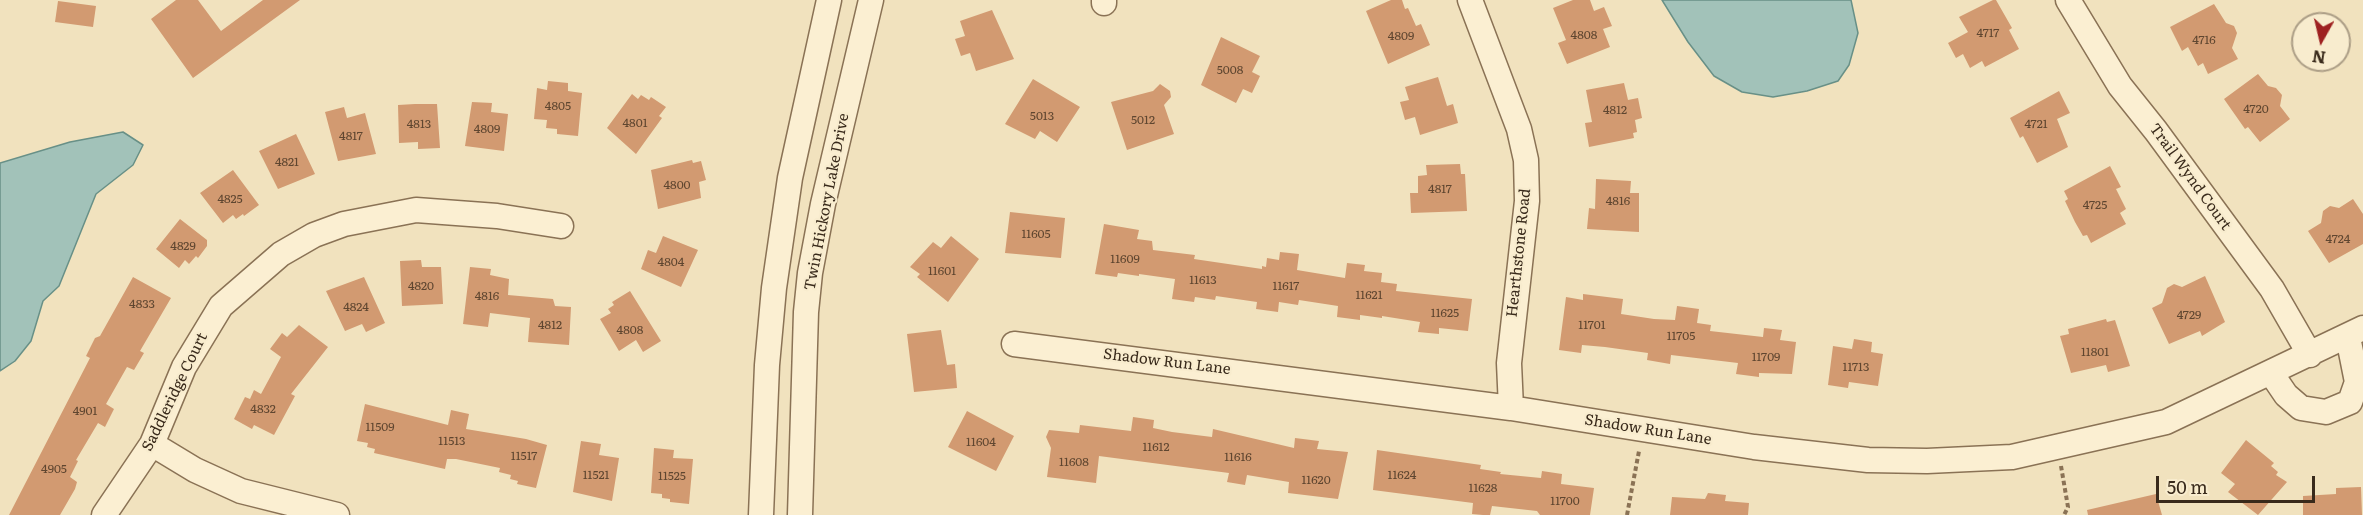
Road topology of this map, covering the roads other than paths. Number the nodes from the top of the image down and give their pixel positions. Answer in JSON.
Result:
{"nodes":[{"id":1,"x":829,"y":0,"type":"edge"},
{"id":2,"x":871,"y":0,"type":"edge"},
{"id":3,"x":1470,"y":0,"type":"edge"},
{"id":4,"x":2068,"y":0,"type":"edge"},
{"id":5,"x":561,"y":226,"type":"dead end"},
{"id":6,"x":2355,"y":332,"type":"edge"},
{"id":7,"x":1014,"y":344,"type":"dead end"},
{"id":8,"x":2310,"y":355,"type":"junction"},
{"id":9,"x":2271,"y":373,"type":"junction"},
{"id":10,"x":1511,"y":408,"type":"junction"},
{"id":11,"x":152,"y":444,"type":"junction"},
{"id":12,"x":104,"y":515,"type":"edge"},
{"id":13,"x":337,"y":515,"type":"edge"},
{"id":14,"x":761,"y":515,"type":"edge"},
{"id":15,"x":800,"y":515,"type":"edge"}],
"edges":[{"from":1,"to":14,"type":"street"},
{"from":2,"to":15,"type":"street","name":"Twin Hickory Lake Drive"},
{"from":3,"to":10,"type":"street","name":"Hearthstone Road"},
{"from":4,"to":8,"type":"street","name":"Trail Wynd Court"},
{"from":5,"to":11,"type":"street","name":"Saddleridge Court"},
{"from":6,"to":8,"type":"street","name":"Shadow Run Lane"},
{"from":6,"to":9,"type":"street","name":"Shadow Run Lane"},
{"from":7,"to":10,"type":"street","name":"Shadow Run Lane"},
{"from":8,"to":9,"type":"street","name":"Shadow Run Lane"},
{"from":9,"to":10,"type":"street","name":"Shadow Run Lane"},
{"from":11,"to":12,"type":"street","name":"Saddleridge Court"},
{"from":11,"to":13,"type":"street"}]}
